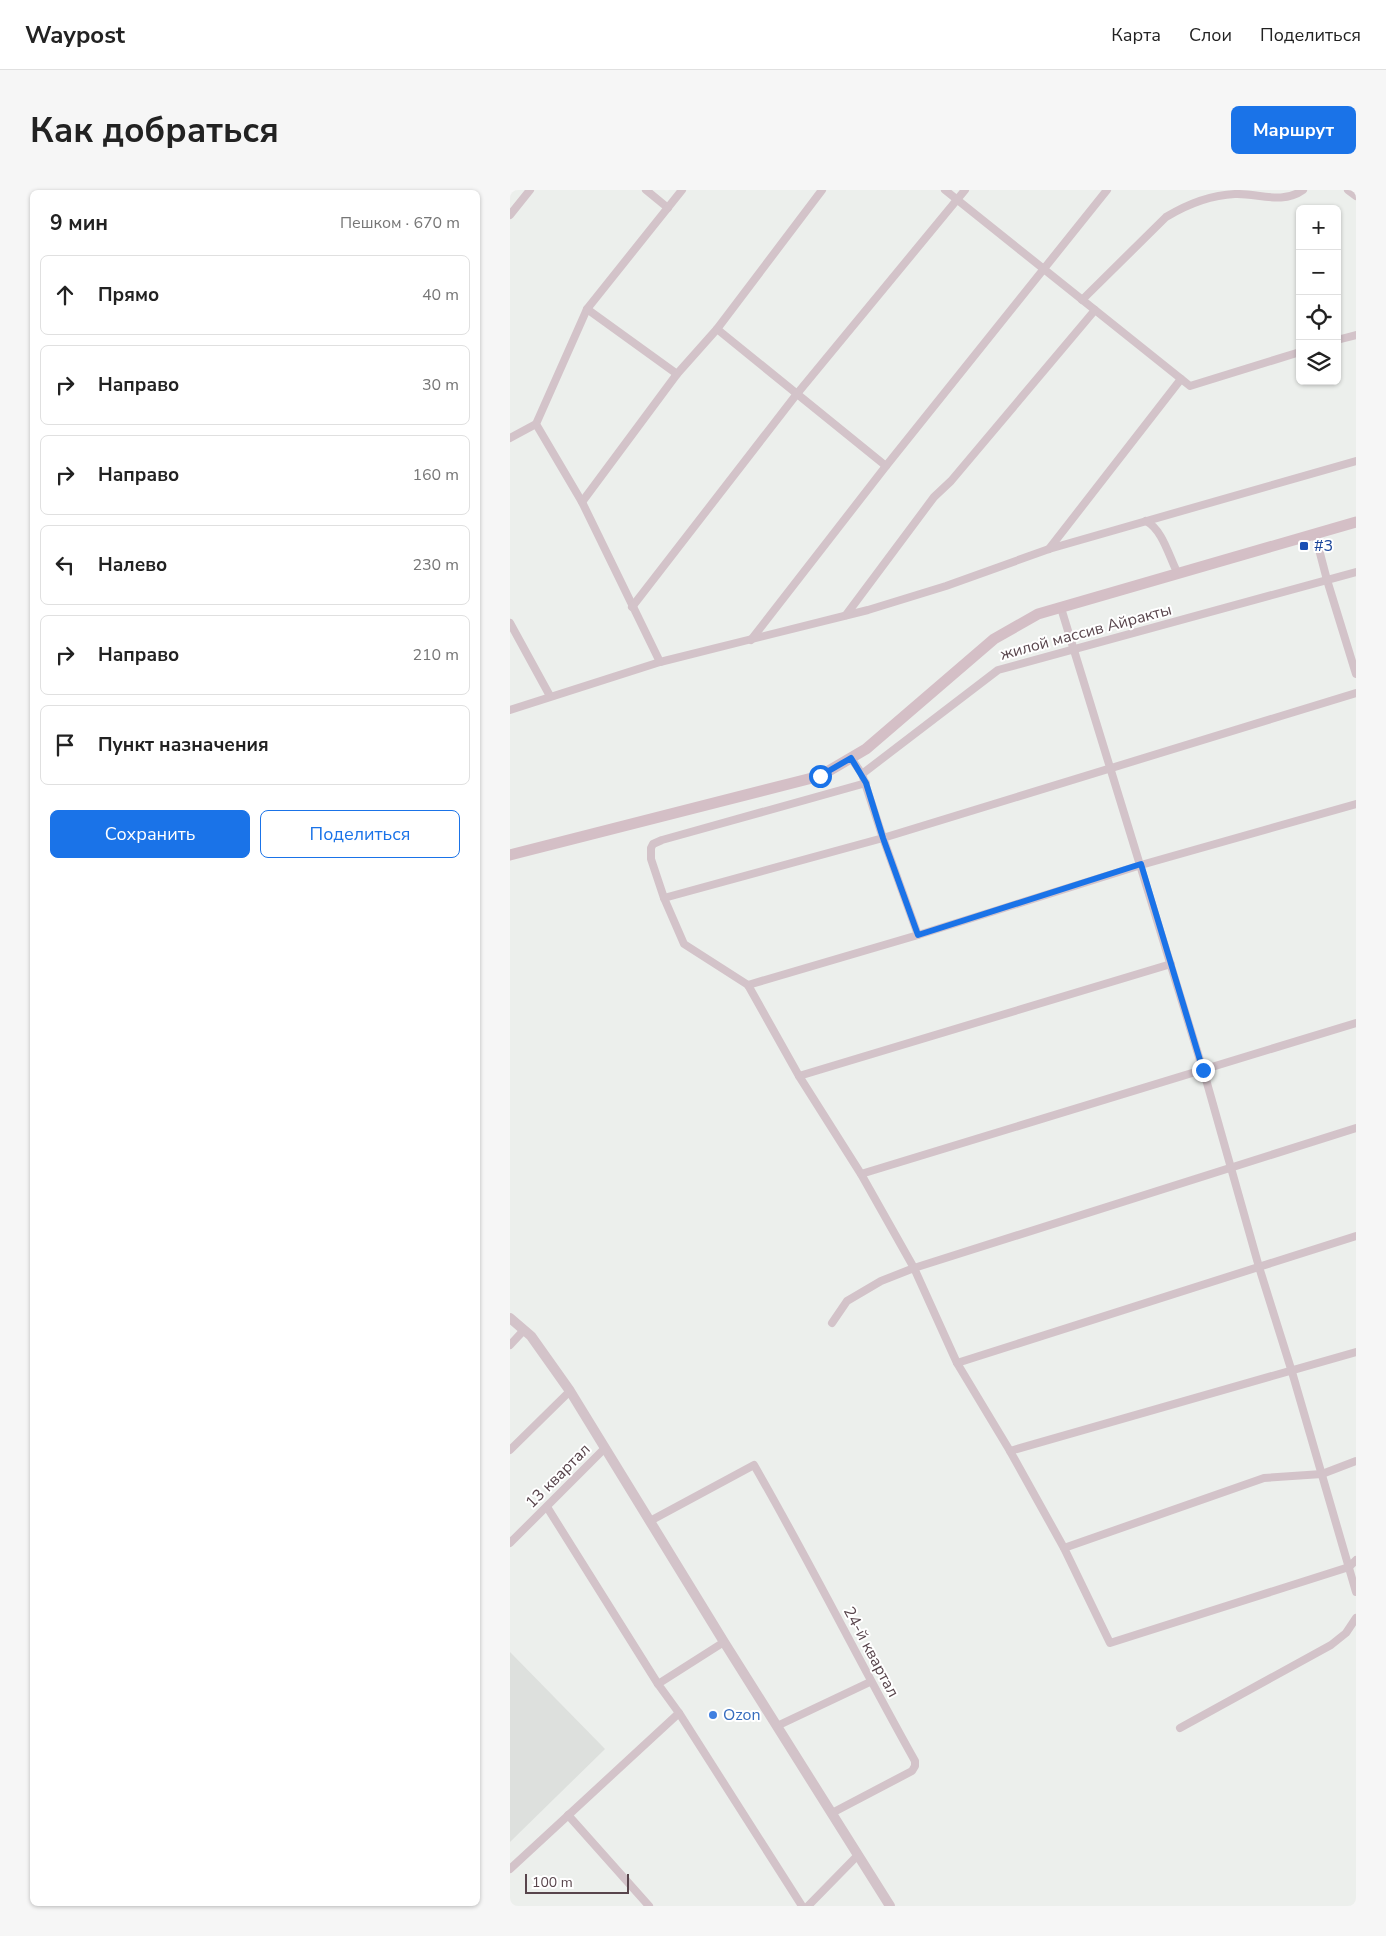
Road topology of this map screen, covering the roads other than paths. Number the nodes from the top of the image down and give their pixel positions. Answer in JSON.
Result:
{"nodes":[{"id":1,"x":530,"y":190,"type":"edge"},
{"id":2,"x":646,"y":190,"type":"edge"},
{"id":3,"x":682,"y":190,"type":"edge"},
{"id":4,"x":822,"y":190,"type":"edge"},
{"id":5,"x":945,"y":190,"type":"edge"},
{"id":6,"x":965,"y":190,"type":"edge"},
{"id":7,"x":1107,"y":190,"type":"edge"},
{"id":8,"x":1303,"y":190,"type":"edge"},
{"id":9,"x":1348,"y":190,"type":"edge"},
{"id":10,"x":1356,"y":196,"type":"edge"},
{"id":11,"x":958,"y":200,"type":"junction"},
{"id":12,"x":668,"y":208,"type":"junction"},
{"id":13,"x":510,"y":215,"type":"edge"},
{"id":14,"x":1042,"y":268,"type":"junction"},
{"id":15,"x":1082,"y":300,"type":"junction"},
{"id":16,"x":587,"y":309,"type":"junction"},
{"id":17,"x":1095,"y":310,"type":"junction"},
{"id":18,"x":717,"y":329,"type":"junction"},
{"id":19,"x":1356,"y":335,"type":"edge"},
{"id":20,"x":1341,"y":339,"type":"edge"},
{"id":21,"x":1296,"y":353,"type":"edge"},
{"id":22,"x":677,"y":374,"type":"junction"},
{"id":23,"x":1181,"y":379,"type":"junction"},
{"id":24,"x":796,"y":395,"type":"junction"},
{"id":25,"x":536,"y":424,"type":"junction"},
{"id":26,"x":510,"y":438,"type":"edge"},
{"id":27,"x":1356,"y":461,"type":"edge"},
{"id":28,"x":886,"y":466,"type":"junction"},
{"id":29,"x":582,"y":502,"type":"junction"},
{"id":30,"x":1146,"y":521,"type":"junction"},
{"id":31,"x":1356,"y":522,"type":"edge"},
{"id":32,"x":1316,"y":534,"type":"junction"},
{"id":33,"x":1049,"y":548,"type":"junction"},
{"id":34,"x":1356,"y":572,"type":"edge"},
{"id":35,"x":1178,"y":574,"type":"junction"},
{"id":36,"x":1327,"y":580,"type":"junction"},
{"id":37,"x":632,"y":607,"type":"junction"},
{"id":38,"x":1061,"y":608,"type":"junction"},
{"id":39,"x":846,"y":615,"type":"junction"},
{"id":40,"x":510,"y":623,"type":"edge"},
{"id":41,"x":751,"y":640,"type":"junction"},
{"id":42,"x":1073,"y":649,"type":"junction"},
{"id":43,"x":660,"y":662,"type":"junction"},
{"id":44,"x":1356,"y":674,"type":"edge"},
{"id":45,"x":1356,"y":693,"type":"edge"},
{"id":46,"x":550,"y":696,"type":"junction"},
{"id":47,"x":510,"y":710,"type":"edge"},
{"id":48,"x":851,"y":758,"type":"junction"},
{"id":49,"x":1111,"y":768,"type":"junction"},
{"id":50,"x":862,"y":774,"type":"junction"},
{"id":51,"x":866,"y":783,"type":"junction"},
{"id":52,"x":1356,"y":804,"type":"edge"},
{"id":53,"x":883,"y":838,"type":"junction"},
{"id":54,"x":510,"y":855,"type":"edge"},
{"id":55,"x":1141,"y":864,"type":"junction"},
{"id":56,"x":664,"y":898,"type":"junction"},
{"id":57,"x":918,"y":935,"type":"junction"},
{"id":58,"x":1171,"y":964,"type":"junction"},
{"id":59,"x":748,"y":985,"type":"junction"},
{"id":60,"x":1356,"y":1023,"type":"edge"},
{"id":61,"x":1203,"y":1070,"type":"junction"},
{"id":62,"x":799,"y":1076,"type":"junction"},
{"id":63,"x":1356,"y":1128,"type":"edge"},
{"id":64,"x":1232,"y":1166,"type":"junction"},
{"id":65,"x":861,"y":1174,"type":"junction"},
{"id":66,"x":1356,"y":1236,"type":"edge"},
{"id":67,"x":1259,"y":1266,"type":"junction"},
{"id":68,"x":914,"y":1268,"type":"junction"},
{"id":69,"x":510,"y":1318,"type":"edge"},
{"id":70,"x":832,"y":1323,"type":"dead end"},
{"id":71,"x":524,"y":1330,"type":"junction"},
{"id":72,"x":510,"y":1345,"type":"edge"},
{"id":73,"x":1356,"y":1352,"type":"edge"},
{"id":74,"x":957,"y":1363,"type":"junction"},
{"id":75,"x":1292,"y":1372,"type":"junction"},
{"id":76,"x":570,"y":1391,"type":"junction"},
{"id":77,"x":605,"y":1448,"type":"junction"},
{"id":78,"x":510,"y":1450,"type":"edge"},
{"id":79,"x":1010,"y":1451,"type":"junction"},
{"id":80,"x":1356,"y":1461,"type":"edge"},
{"id":81,"x":1322,"y":1474,"type":"junction"},
{"id":82,"x":547,"y":1507,"type":"junction"},
{"id":83,"x":650,"y":1521,"type":"junction"},
{"id":84,"x":510,"y":1543,"type":"edge"},
{"id":85,"x":1064,"y":1548,"type":"junction"},
{"id":86,"x":1356,"y":1560,"type":"edge"},
{"id":87,"x":1352,"y":1566,"type":"edge"},
{"id":88,"x":1356,"y":1592,"type":"edge"},
{"id":89,"x":1356,"y":1618,"type":"edge"},
{"id":90,"x":724,"y":1642,"type":"junction"},
{"id":91,"x":870,"y":1682,"type":"junction"},
{"id":92,"x":658,"y":1684,"type":"junction"},
{"id":93,"x":679,"y":1712,"type":"junction"},
{"id":94,"x":777,"y":1726,"type":"junction"},
{"id":95,"x":1180,"y":1728,"type":"dead end"},
{"id":96,"x":832,"y":1813,"type":"junction"},
{"id":97,"x":568,"y":1815,"type":"junction"},
{"id":98,"x":858,"y":1855,"type":"junction"},
{"id":99,"x":510,"y":1870,"type":"edge"},
{"id":100,"x":649,"y":1906,"type":"edge"},
{"id":101,"x":802,"y":1906,"type":"edge"},
{"id":102,"x":808,"y":1906,"type":"edge"},
{"id":103,"x":890,"y":1906,"type":"edge"}],
"edges":[{"from":1,"to":13,"type":"street"},
{"from":2,"to":12,"type":"street"},
{"from":3,"to":12,"type":"street"},
{"from":4,"to":18,"type":"street"},
{"from":5,"to":11,"type":"street"},
{"from":6,"to":11,"type":"street"},
{"from":7,"to":14,"type":"street"},
{"from":8,"to":15,"type":"street"},
{"from":9,"to":10,"type":"street"},
{"from":11,"to":14,"type":"street"},
{"from":11,"to":24,"type":"street"},
{"from":12,"to":16,"type":"street"},
{"from":14,"to":15,"type":"street"},
{"from":14,"to":28,"type":"street"},
{"from":15,"to":17,"type":"street"},
{"from":16,"to":22,"type":"street"},
{"from":16,"to":25,"type":"street"},
{"from":17,"to":23,"type":"street"},
{"from":17,"to":39,"type":"street"},
{"from":18,"to":22,"type":"street"},
{"from":18,"to":24,"type":"street"},
{"from":19,"to":20,"type":"street"},
{"from":21,"to":23,"type":"street"},
{"from":22,"to":29,"type":"street"},
{"from":23,"to":33,"type":"street"},
{"from":24,"to":28,"type":"street"},
{"from":24,"to":37,"type":"street"},
{"from":25,"to":26,"type":"street"},
{"from":25,"to":29,"type":"street"},
{"from":27,"to":30,"type":"street"},
{"from":28,"to":41,"type":"street"},
{"from":29,"to":37,"type":"street"},
{"from":30,"to":33,"type":"street"},
{"from":30,"to":35,"type":"street"},
{"from":31,"to":32,"type":"main road"},
{"from":32,"to":35,"type":"main road"},
{"from":32,"to":36,"type":"street"},
{"from":33,"to":39,"type":"street"},
{"from":34,"to":36,"type":"street","name":"жилой массив Айракты"},
{"from":35,"to":38,"type":"main road"},
{"from":36,"to":42,"type":"street","name":"жилой массив Айракты"},
{"from":36,"to":44,"type":"street"},
{"from":37,"to":43,"type":"street"},
{"from":38,"to":42,"type":"street"},
{"from":38,"to":48,"type":"main road"},
{"from":39,"to":41,"type":"street"},
{"from":40,"to":46,"type":"street"},
{"from":41,"to":43,"type":"street"},
{"from":42,"to":49,"type":"street"},
{"from":42,"to":50,"type":"street","name":"жилой массив Айракты"},
{"from":43,"to":46,"type":"street"},
{"from":45,"to":49,"type":"street"},
{"from":46,"to":47,"type":"street"},
{"from":48,"to":50,"type":"street"},
{"from":48,"to":54,"type":"main road"},
{"from":49,"to":53,"type":"street"},
{"from":49,"to":55,"type":"street"},
{"from":50,"to":51,"type":"street"},
{"from":51,"to":53,"type":"street"},
{"from":51,"to":56,"type":"street"},
{"from":52,"to":55,"type":"street"},
{"from":53,"to":56,"type":"street"},
{"from":53,"to":57,"type":"street"},
{"from":55,"to":57,"type":"street"},
{"from":55,"to":58,"type":"street"},
{"from":56,"to":59,"type":"street"},
{"from":57,"to":59,"type":"street"},
{"from":58,"to":61,"type":"street"},
{"from":58,"to":62,"type":"street"},
{"from":59,"to":62,"type":"street"},
{"from":60,"to":61,"type":"street"},
{"from":61,"to":64,"type":"street"},
{"from":61,"to":65,"type":"street"},
{"from":62,"to":65,"type":"street"},
{"from":63,"to":64,"type":"street"},
{"from":64,"to":67,"type":"street"},
{"from":64,"to":68,"type":"street"},
{"from":65,"to":68,"type":"street"},
{"from":66,"to":67,"type":"street"},
{"from":67,"to":74,"type":"street"},
{"from":67,"to":75,"type":"street"},
{"from":68,"to":70,"type":"street"},
{"from":68,"to":74,"type":"street"},
{"from":69,"to":71,"type":"street"},
{"from":71,"to":72,"type":"street"},
{"from":71,"to":76,"type":"street"},
{"from":73,"to":75,"type":"street"},
{"from":74,"to":79,"type":"street"},
{"from":75,"to":79,"type":"street"},
{"from":75,"to":81,"type":"street"},
{"from":76,"to":77,"type":"street"},
{"from":76,"to":78,"type":"street"},
{"from":77,"to":82,"type":"street","name":"13 квартал"},
{"from":77,"to":83,"type":"street"},
{"from":79,"to":85,"type":"street"},
{"from":80,"to":81,"type":"street"},
{"from":81,"to":85,"type":"street"},
{"from":81,"to":87,"type":"street"},
{"from":82,"to":84,"type":"street","name":"13 квартал"},
{"from":82,"to":92,"type":"street"},
{"from":83,"to":90,"type":"street"},
{"from":83,"to":91,"type":"street","name":"24-й квартал"},
{"from":85,"to":87,"type":"street"},
{"from":86,"to":87,"type":"street"},
{"from":87,"to":88,"type":"street"},
{"from":89,"to":95,"type":"street"},
{"from":90,"to":92,"type":"street"},
{"from":90,"to":94,"type":"street"},
{"from":91,"to":94,"type":"street"},
{"from":91,"to":96,"type":"street","name":"24-й квартал"},
{"from":92,"to":93,"type":"street"},
{"from":93,"to":97,"type":"street"},
{"from":93,"to":101,"type":"street"},
{"from":94,"to":96,"type":"street"},
{"from":96,"to":98,"type":"street"},
{"from":97,"to":99,"type":"street"},
{"from":97,"to":100,"type":"street"},
{"from":98,"to":102,"type":"street"},
{"from":98,"to":103,"type":"street"}]}
